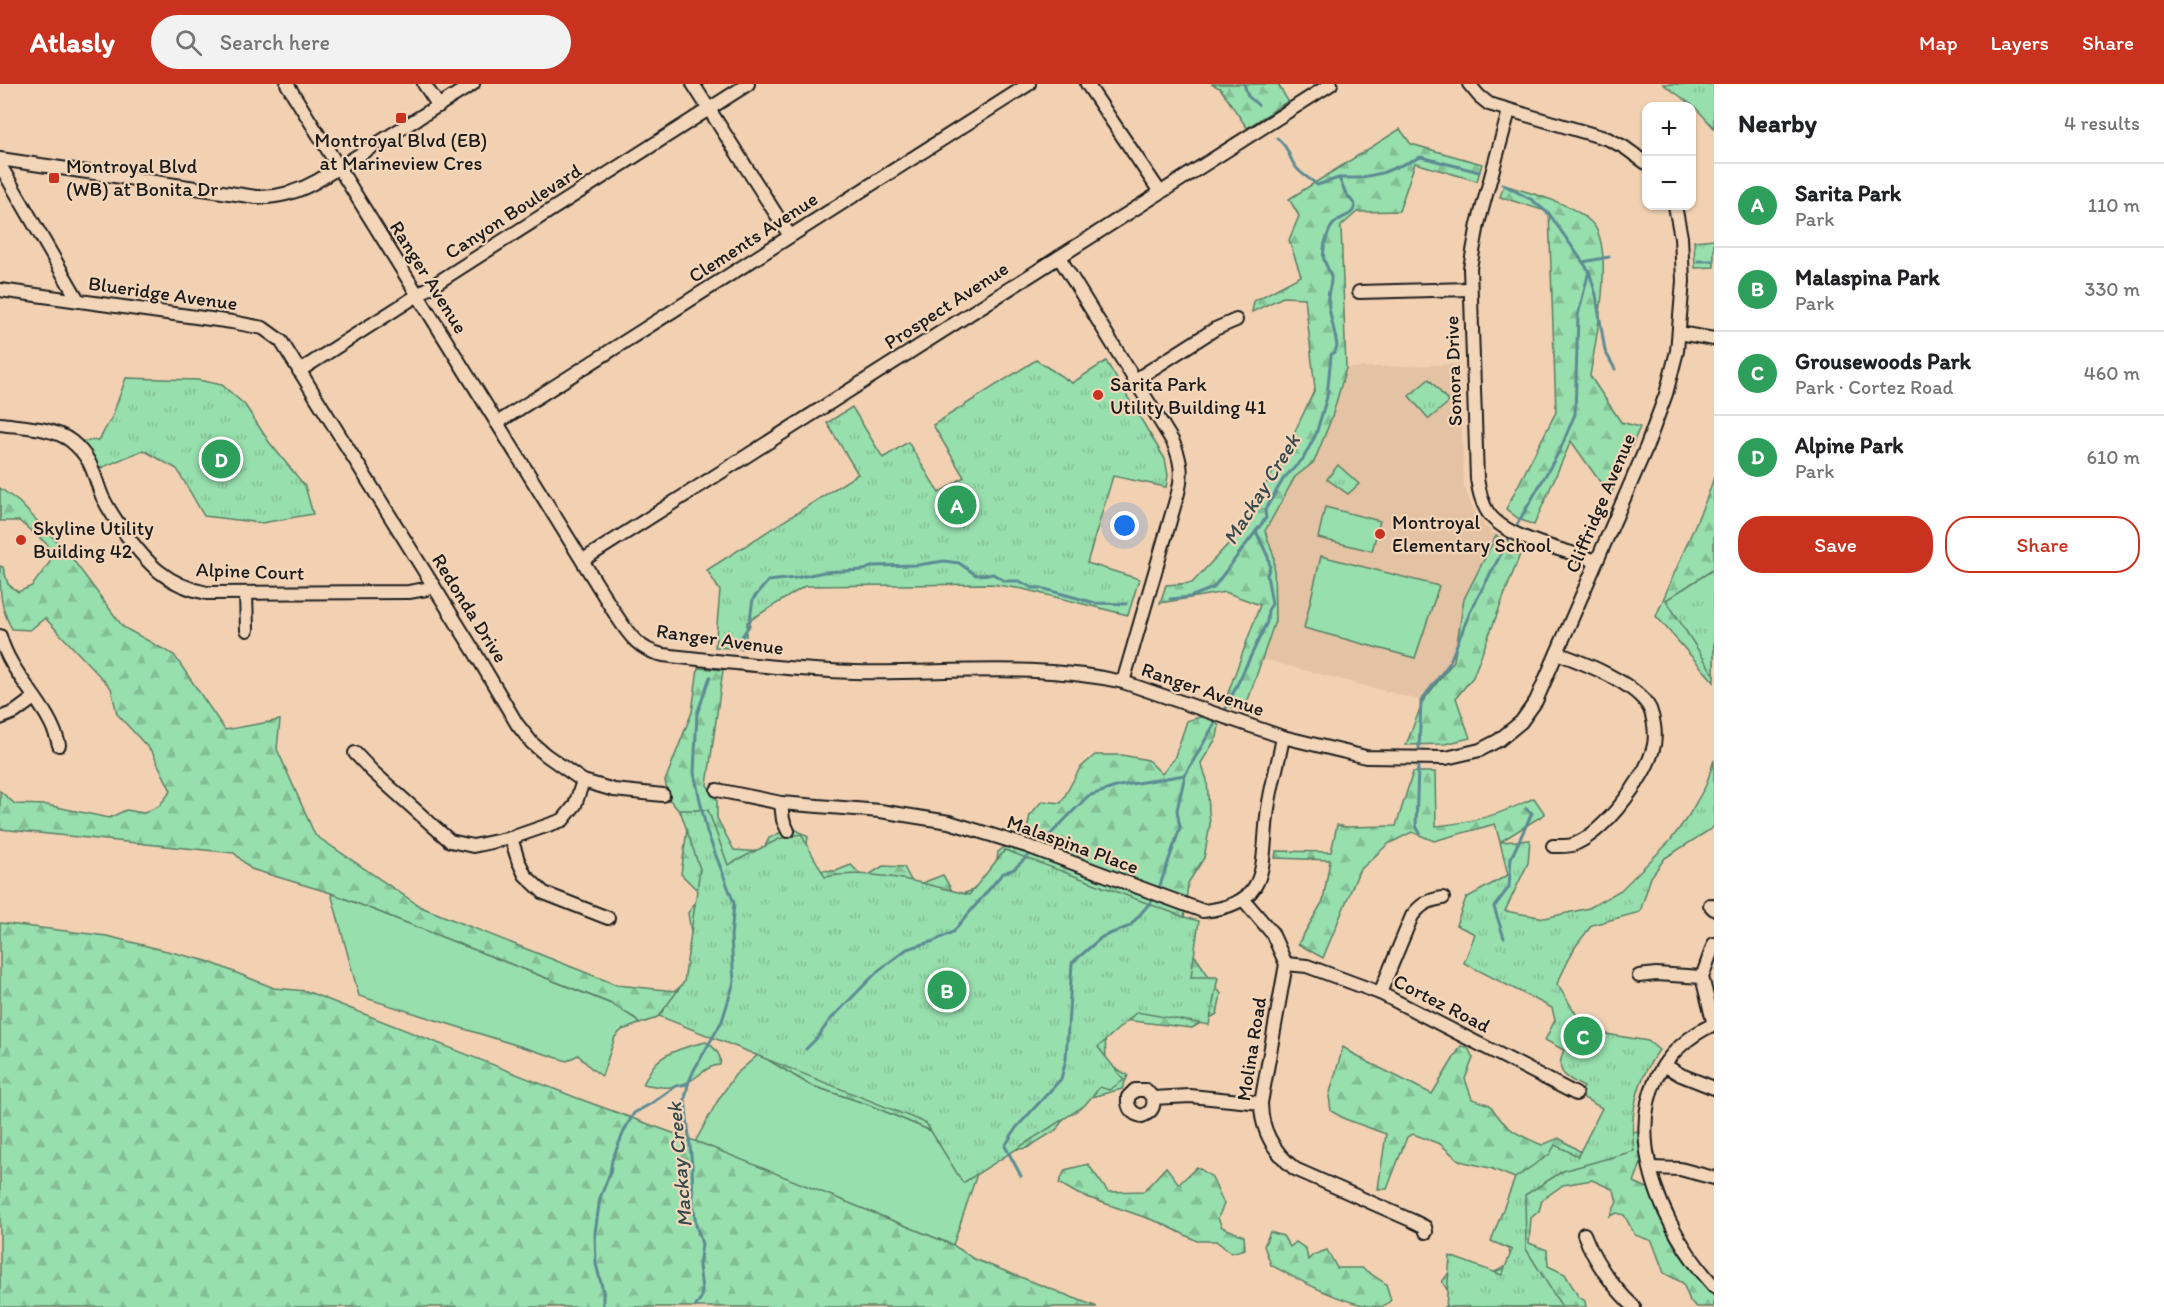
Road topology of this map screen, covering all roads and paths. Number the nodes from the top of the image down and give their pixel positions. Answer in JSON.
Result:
{"nodes":[{"id":1,"x":288,"y":84,"type":"edge"},
{"id":2,"x":424,"y":84,"type":"edge"},
{"id":3,"x":473,"y":84,"type":"edge"},
{"id":4,"x":693,"y":84,"type":"edge"},
{"id":5,"x":748,"y":84,"type":"edge"},
{"id":6,"x":1029,"y":84,"type":"edge"},
{"id":7,"x":1087,"y":84,"type":"edge"},
{"id":8,"x":1331,"y":84,"type":"edge"},
{"id":9,"x":1470,"y":84,"type":"edge"},
{"id":10,"x":439,"y":106,"type":"junction"},
{"id":11,"x":708,"y":109,"type":"junction"},
{"id":12,"x":1509,"y":111,"type":"junction"},
{"id":13,"x":0,"y":159,"type":"edge"},
{"id":14,"x":1642,"y":160,"type":"edge"},
{"id":15,"x":0,"y":165,"type":"edge"},
{"id":16,"x":339,"y":168,"type":"junction"},
{"id":17,"x":1160,"y":192,"type":"junction"},
{"id":18,"x":1675,"y":210,"type":"edge"},
{"id":19,"x":790,"y":236,"type":"junction"},
{"id":20,"x":1059,"y":256,"type":"junction"},
{"id":21,"x":1469,"y":289,"type":"junction"},
{"id":22,"x":0,"y":290,"type":"edge"},
{"id":23,"x":1359,"y":292,"type":"dead end"},
{"id":24,"x":417,"y":295,"type":"junction"},
{"id":25,"x":78,"y":300,"type":"junction"},
{"id":26,"x":1236,"y":320,"type":"dead end"},
{"id":27,"x":1679,"y":333,"type":"junction"},
{"id":28,"x":1714,"y":339,"type":"edge"},
{"id":29,"x":299,"y":370,"type":"junction"},
{"id":30,"x":1135,"y":380,"type":"junction"},
{"id":31,"x":497,"y":423,"type":"junction"},
{"id":32,"x":0,"y":424,"type":"edge"},
{"id":33,"x":584,"y":561,"type":"junction"},
{"id":34,"x":1596,"y":561,"type":"junction"},
{"id":35,"x":433,"y":585,"type":"junction"},
{"id":36,"x":246,"y":593,"type":"junction"},
{"id":37,"x":247,"y":630,"type":"dead end"},
{"id":38,"x":0,"y":636,"type":"edge"},
{"id":39,"x":1557,"y":653,"type":"junction"},
{"id":40,"x":1123,"y":682,"type":"junction"},
{"id":41,"x":34,"y":698,"type":"junction"},
{"id":42,"x":0,"y":717,"type":"edge"},
{"id":43,"x":1282,"y":736,"type":"junction"},
{"id":44,"x":59,"y":746,"type":"dead end"},
{"id":45,"x":355,"y":753,"type":"dead end"},
{"id":46,"x":1446,"y":758,"type":"joint"},
{"id":47,"x":583,"y":781,"type":"junction"},
{"id":48,"x":717,"y":790,"type":"dead end"},
{"id":49,"x":663,"y":795,"type":"dead end"},
{"id":50,"x":781,"y":803,"type":"junction"},
{"id":51,"x":788,"y":831,"type":"dead end"},
{"id":52,"x":512,"y":838,"type":"junction"},
{"id":53,"x":1553,"y":846,"type":"dead end"},
{"id":54,"x":1443,"y":898,"type":"dead end"},
{"id":55,"x":1243,"y":899,"type":"junction"},
{"id":56,"x":608,"y":918,"type":"dead end"},
{"id":57,"x":1714,"y":944,"type":"edge"},
{"id":58,"x":1286,"y":964,"type":"junction"},
{"id":59,"x":1639,"y":976,"type":"dead end"},
{"id":60,"x":1702,"y":977,"type":"junction"},
{"id":61,"x":1380,"y":993,"type":"junction"},
{"id":62,"x":1714,"y":1024,"type":"edge"},
{"id":63,"x":1664,"y":1065,"type":"junction"},
{"id":64,"x":1714,"y":1088,"type":"edge"},
{"id":65,"x":1575,"y":1094,"type":"dead end"},
{"id":66,"x":1154,"y":1098,"type":"dead end"},
{"id":67,"x":1261,"y":1103,"type":"junction"},
{"id":68,"x":1651,"y":1168,"type":"junction"},
{"id":69,"x":1714,"y":1178,"type":"edge"},
{"id":70,"x":1426,"y":1232,"type":"dead end"},
{"id":71,"x":1584,"y":1234,"type":"dead end"},
{"id":72,"x":1714,"y":1286,"type":"edge"},
{"id":73,"x":1634,"y":1307,"type":"edge"}],
"edges":[{"from":1,"to":16,"type":"street","name":"Ranger Avenue"},
{"from":2,"to":10,"type":"street"},
{"from":3,"to":10,"type":"street"},
{"from":4,"to":11,"type":"street"},
{"from":5,"to":11,"type":"street","name":"Canyon Boulevard"},
{"from":6,"to":19,"type":"street","name":"Clements Avenue"},
{"from":7,"to":17,"type":"street"},
{"from":8,"to":17,"type":"street","name":"Prospect Avenue"},
{"from":9,"to":12,"type":"street"},
{"from":10,"to":16,"type":"street"},
{"from":11,"to":19,"type":"street"},
{"from":11,"to":24,"type":"street","name":"Canyon Boulevard"},
{"from":12,"to":14,"type":"street"},
{"from":12,"to":21,"type":"street","name":"Sonora Drive"},
{"from":13,"to":16,"type":"street"},
{"from":15,"to":25,"type":"street"},
{"from":16,"to":24,"type":"street","name":"Ranger Avenue"},
{"from":17,"to":20,"type":"street","name":"Prospect Avenue"},
{"from":18,"to":27,"type":"street","name":"Cliffridge Avenue"},
{"from":19,"to":31,"type":"street","name":"Clements Avenue"},
{"from":20,"to":30,"type":"street"},
{"from":20,"to":33,"type":"street","name":"Prospect Avenue"},
{"from":21,"to":23,"type":"street"},
{"from":21,"to":34,"type":"street","name":"Sonora Drive"},
{"from":22,"to":25,"type":"street","name":"Blueridge Avenue"},
{"from":24,"to":29,"type":"street","name":"Canyon Boulevard"},
{"from":24,"to":31,"type":"street","name":"Ranger Avenue"},
{"from":25,"to":29,"type":"street","name":"Blueridge Avenue"},
{"from":26,"to":30,"type":"street"},
{"from":27,"to":28,"type":"street"},
{"from":27,"to":34,"type":"street","name":"Cliffridge Avenue"},
{"from":29,"to":35,"type":"street","name":"Redonda Drive"},
{"from":30,"to":40,"type":"street"},
{"from":31,"to":33,"type":"street","name":"Ranger Avenue"},
{"from":32,"to":36,"type":"street","name":"Alpine Court"},
{"from":33,"to":40,"type":"street","name":"Ranger Avenue"},
{"from":34,"to":39,"type":"street","name":"Cliffridge Avenue"},
{"from":35,"to":36,"type":"street","name":"Alpine Court"},
{"from":35,"to":47,"type":"street","name":"Redonda Drive"},
{"from":36,"to":37,"type":"street"},
{"from":38,"to":41,"type":"street"},
{"from":39,"to":46,"type":"street","name":"Cliffridge Avenue"},
{"from":39,"to":53,"type":"street"},
{"from":40,"to":43,"type":"street","name":"Ranger Avenue"},
{"from":41,"to":42,"type":"street"},
{"from":41,"to":44,"type":"street"},
{"from":43,"to":46,"type":"street","name":"Ranger Avenue"},
{"from":43,"to":55,"type":"street"},
{"from":45,"to":52,"type":"street"},
{"from":47,"to":49,"type":"street","name":"Redonda Drive"},
{"from":47,"to":52,"type":"street"},
{"from":48,"to":50,"type":"street","name":"Malaspina Place"},
{"from":50,"to":51,"type":"street"},
{"from":50,"to":55,"type":"street","name":"Malaspina Place"},
{"from":52,"to":56,"type":"street"},
{"from":54,"to":61,"type":"street"},
{"from":55,"to":58,"type":"street"},
{"from":57,"to":60,"type":"street"},
{"from":58,"to":61,"type":"street","name":"Cortez Road"},
{"from":58,"to":67,"type":"street","name":"Molina Road"},
{"from":59,"to":60,"type":"street"},
{"from":60,"to":62,"type":"street"},
{"from":61,"to":65,"type":"street","name":"Cortez Road"},
{"from":62,"to":63,"type":"street"},
{"from":63,"to":64,"type":"street"},
{"from":63,"to":68,"type":"street"},
{"from":66,"to":67,"type":"street"},
{"from":67,"to":70,"type":"street","name":"Molina Road"},
{"from":68,"to":69,"type":"street"},
{"from":68,"to":72,"type":"street"},
{"from":71,"to":73,"type":"street"}]}
